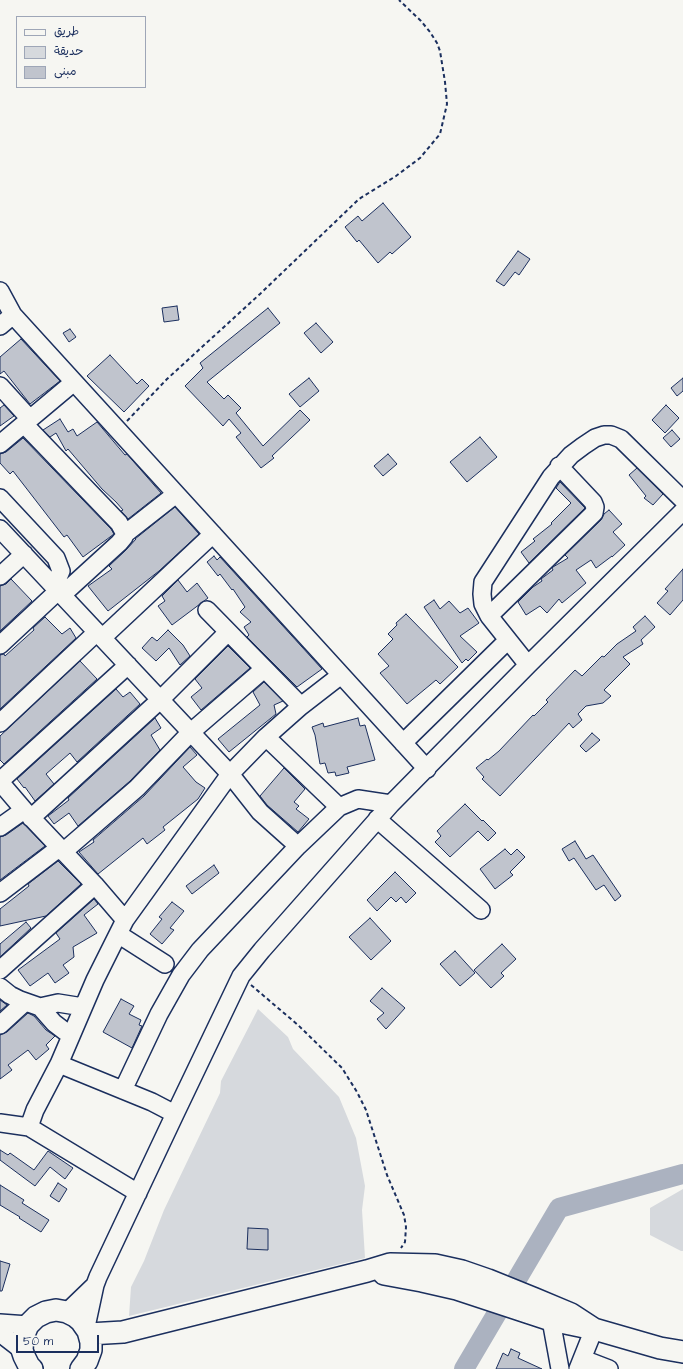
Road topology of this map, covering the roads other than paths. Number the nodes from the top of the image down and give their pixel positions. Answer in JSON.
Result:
{"nodes":[{"id":1,"x":0,"y":291,"type":"edge"},
{"id":2,"x":6,"y":320,"type":"edge"},
{"id":3,"x":74,"y":382,"type":"junction"},
{"id":4,"x":0,"y":386,"type":"edge"},
{"id":5,"x":27,"y":421,"type":"junction"},
{"id":6,"x":0,"y":444,"type":"edge"},
{"id":7,"x":559,"y":466,"type":"junction"},
{"id":8,"x":176,"y":494,"type":"junction"},
{"id":9,"x":0,"y":498,"type":"edge"},
{"id":10,"x":683,"y":500,"type":"edge"},
{"id":11,"x":683,"y":511,"type":"edge"},
{"id":12,"x":0,"y":529,"type":"edge"},
{"id":13,"x":125,"y":534,"type":"junction"},
{"id":14,"x":213,"y":534,"type":"junction"},
{"id":15,"x":24,"y":554,"type":"junction"},
{"id":16,"x":0,"y":576,"type":"edge"},
{"id":17,"x":58,"y":590,"type":"junction"},
{"id":18,"x":207,"y":610,"type":"dead end"},
{"id":19,"x":489,"y":616,"type":"junction"},
{"id":20,"x":228,"y":632,"type":"junction"},
{"id":21,"x":99,"y":635,"type":"junction"},
{"id":22,"x":508,"y":640,"type":"junction"},
{"id":23,"x":0,"y":645,"type":"edge"},
{"id":24,"x":128,"y":665,"type":"junction"},
{"id":25,"x":528,"y":665,"type":"junction"},
{"id":26,"x":264,"y":669,"type":"junction"},
{"id":27,"x":340,"y":675,"type":"junction"},
{"id":28,"x":160,"y":700,"type":"junction"},
{"id":29,"x":301,"y":706,"type":"junction"},
{"id":30,"x":0,"y":723,"type":"edge"},
{"id":31,"x":191,"y":732,"type":"junction"},
{"id":32,"x":266,"y":737,"type":"junction"},
{"id":33,"x":403,"y":743,"type":"junction"},
{"id":34,"x":427,"y":769,"type":"junction"},
{"id":35,"x":230,"y":774,"type":"junction"},
{"id":36,"x":0,"y":782,"type":"edge"},
{"id":37,"x":391,"y":804,"type":"junction"},
{"id":38,"x":339,"y":807,"type":"junction"},
{"id":39,"x":27,"y":814,"type":"junction"},
{"id":40,"x":378,"y":820,"type":"junction"},
{"id":41,"x":0,"y":827,"type":"edge"},
{"id":42,"x":298,"y":846,"type":"junction"},
{"id":43,"x":61,"y":850,"type":"junction"},
{"id":44,"x":94,"y":886,"type":"junction"},
{"id":45,"x":0,"y":893,"type":"edge"},
{"id":46,"x":481,"y":910,"type":"dead end"},
{"id":47,"x":121,"y":927,"type":"junction"},
{"id":48,"x":165,"y":964,"type":"dead end"},
{"id":49,"x":0,"y":970,"type":"edge"},
{"id":50,"x":0,"y":987,"type":"edge"},
{"id":51,"x":33,"y":1004,"type":"junction"},
{"id":52,"x":83,"y":1007,"type":"junction"},
{"id":53,"x":0,"y":1025,"type":"edge"},
{"id":54,"x":71,"y":1036,"type":"junction"},
{"id":55,"x":59,"y":1064,"type":"junction"},
{"id":56,"x":123,"y":1090,"type":"junction"},
{"id":57,"x":175,"y":1114,"type":"junction"},
{"id":58,"x":0,"y":1123,"type":"edge"},
{"id":59,"x":29,"y":1127,"type":"junction"},
{"id":60,"x":138,"y":1193,"type":"junction"},
{"id":61,"x":367,"y":1271,"type":"junction"},
{"id":62,"x":459,"y":1280,"type":"junction"},
{"id":63,"x":95,"y":1285,"type":"junction"},
{"id":64,"x":531,"y":1305,"type":"junction"},
{"id":65,"x":67,"y":1312,"type":"junction"},
{"id":66,"x":551,"y":1320,"type":"junction"},
{"id":67,"x":0,"y":1324,"type":"edge"},
{"id":68,"x":28,"y":1325,"type":"junction"},
{"id":69,"x":594,"y":1329,"type":"junction"},
{"id":70,"x":88,"y":1331,"type":"junction"},
{"id":71,"x":123,"y":1332,"type":"junction"},
{"id":72,"x":0,"y":1333,"type":"edge"},
{"id":73,"x":683,"y":1352,"type":"edge"},
{"id":74,"x":23,"y":1361,"type":"edge"},
{"id":75,"x":87,"y":1364,"type":"edge"},
{"id":76,"x":580,"y":1364,"type":"edge"},
{"id":77,"x":560,"y":1369,"type":"edge"},
{"id":78,"x":609,"y":1369,"type":"edge"}],
"edges":[{"from":1,"to":2,"type":"street"},
{"from":2,"to":3,"type":"street"},
{"from":3,"to":5,"type":"street"},
{"from":3,"to":8,"type":"street"},
{"from":4,"to":5,"type":"street"},
{"from":5,"to":6,"type":"street"},
{"from":5,"to":13,"type":"street"},
{"from":7,"to":10,"type":"street"},
{"from":7,"to":19,"type":"street"},
{"from":7,"to":19,"type":"street"},
{"from":8,"to":13,"type":"street"},
{"from":8,"to":14,"type":"street"},
{"from":9,"to":17,"type":"street"},
{"from":11,"to":25,"type":"street"},
{"from":12,"to":15,"type":"street"},
{"from":13,"to":17,"type":"street"},
{"from":14,"to":21,"type":"street"},
{"from":14,"to":27,"type":"street"},
{"from":15,"to":16,"type":"street"},
{"from":15,"to":17,"type":"street"},
{"from":17,"to":21,"type":"street"},
{"from":17,"to":23,"type":"street"},
{"from":18,"to":20,"type":"street"},
{"from":19,"to":22,"type":"street"},
{"from":20,"to":26,"type":"street"},
{"from":20,"to":28,"type":"street"},
{"from":21,"to":24,"type":"street"},
{"from":21,"to":30,"type":"street"},
{"from":22,"to":25,"type":"street"},
{"from":22,"to":33,"type":"street"},
{"from":24,"to":28,"type":"street"},
{"from":24,"to":36,"type":"street"},
{"from":25,"to":34,"type":"street"},
{"from":26,"to":29,"type":"street"},
{"from":26,"to":31,"type":"street"},
{"from":27,"to":29,"type":"street"},
{"from":27,"to":33,"type":"street"},
{"from":28,"to":31,"type":"street"},
{"from":28,"to":39,"type":"street"},
{"from":29,"to":32,"type":"street"},
{"from":31,"to":35,"type":"street"},
{"from":31,"to":43,"type":"street"},
{"from":32,"to":35,"type":"street"},
{"from":32,"to":38,"type":"street"},
{"from":33,"to":34,"type":"street"},
{"from":34,"to":37,"type":"street"},
{"from":35,"to":42,"type":"street"},
{"from":35,"to":47,"type":"street"},
{"from":36,"to":39,"type":"street"},
{"from":37,"to":38,"type":"street"},
{"from":37,"to":40,"type":"street"},
{"from":38,"to":42,"type":"street"},
{"from":39,"to":41,"type":"street"},
{"from":39,"to":43,"type":"street"},
{"from":40,"to":46,"type":"street"},
{"from":40,"to":57,"type":"street"},
{"from":42,"to":56,"type":"street"},
{"from":43,"to":44,"type":"street"},
{"from":43,"to":45,"type":"street"},
{"from":44,"to":47,"type":"street"},
{"from":44,"to":49,"type":"street"},
{"from":47,"to":48,"type":"street"},
{"from":47,"to":52,"type":"street"},
{"from":50,"to":51,"type":"street"},
{"from":51,"to":52,"type":"street"},
{"from":51,"to":53,"type":"street"},
{"from":51,"to":54,"type":"street"},
{"from":52,"to":54,"type":"street"},
{"from":54,"to":55,"type":"street"},
{"from":55,"to":56,"type":"street"},
{"from":55,"to":59,"type":"street"},
{"from":56,"to":57,"type":"street"},
{"from":57,"to":60,"type":"street"},
{"from":58,"to":59,"type":"street"},
{"from":59,"to":60,"type":"street"},
{"from":60,"to":63,"type":"street"},
{"from":61,"to":62,"type":"main road"},
{"from":61,"to":62,"type":"main road"},
{"from":61,"to":71,"type":"main road"},
{"from":62,"to":64,"type":"main road"},
{"from":63,"to":65,"type":"street"},
{"from":63,"to":70,"type":"street"},
{"from":64,"to":66,"type":"main road"},
{"from":64,"to":69,"type":"main road"},
{"from":65,"to":68,"type":"main road"},
{"from":65,"to":70,"type":"main road"},
{"from":66,"to":69,"type":"main road"},
{"from":66,"to":77,"type":"street"},
{"from":67,"to":68,"type":"street"},
{"from":68,"to":74,"type":"main road"},
{"from":69,"to":73,"type":"main road"},
{"from":69,"to":76,"type":"street"},
{"from":70,"to":71,"type":"main road"},
{"from":70,"to":75,"type":"main road"},
{"from":71,"to":75,"type":"main road"},
{"from":72,"to":74,"type":"street"},
{"from":76,"to":78,"type":"street"}]}
